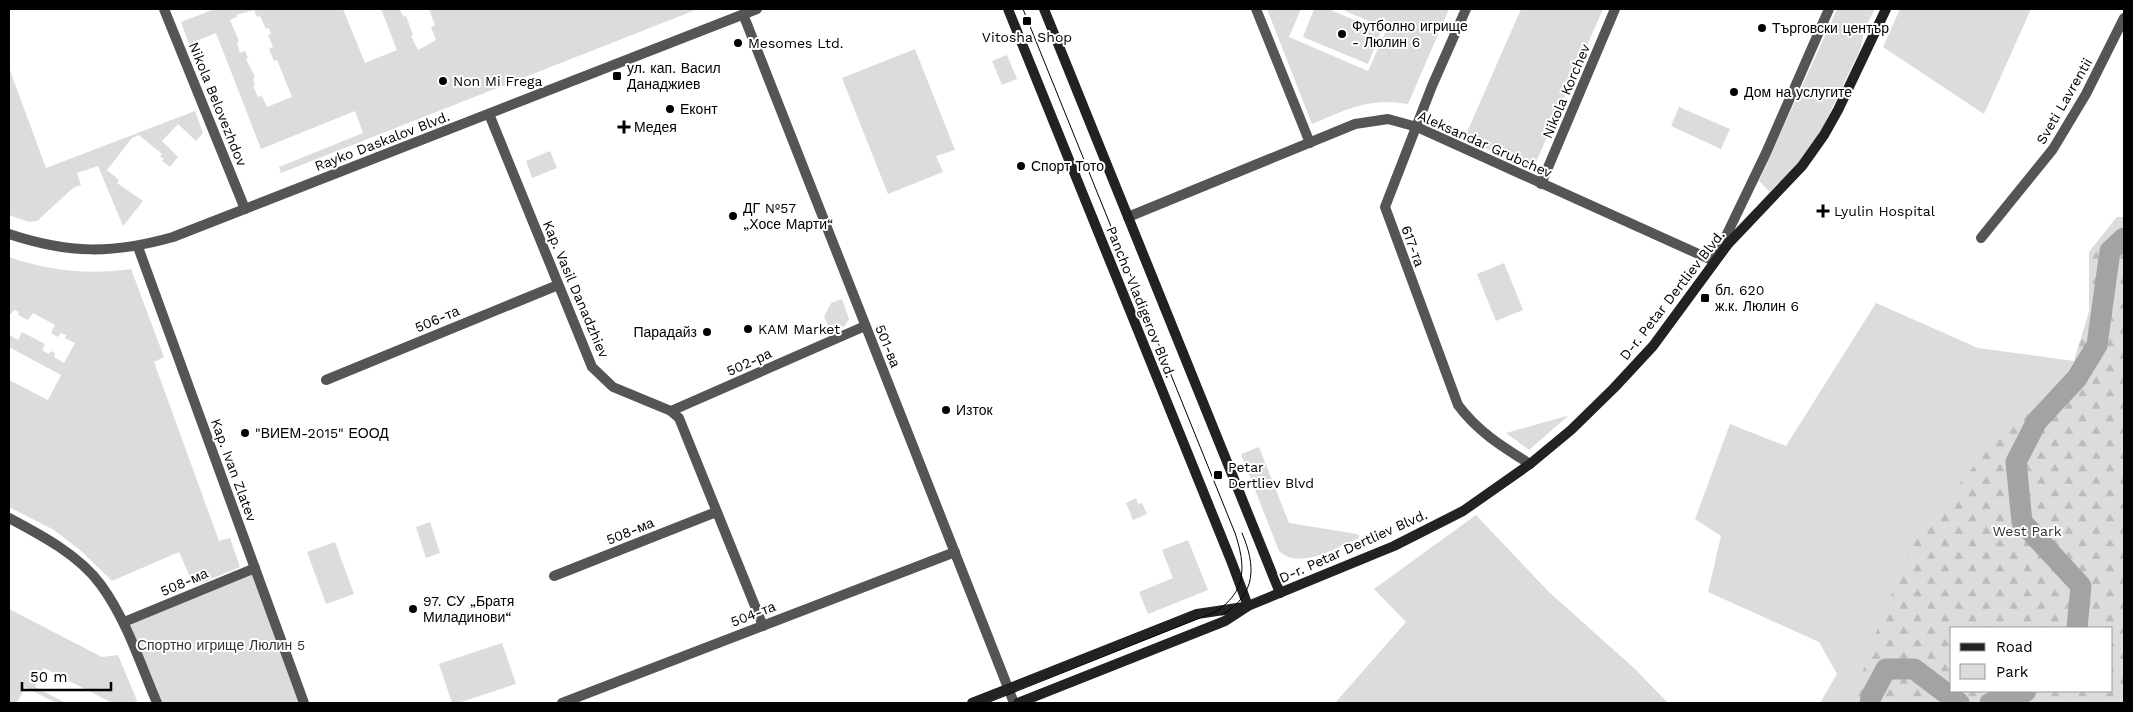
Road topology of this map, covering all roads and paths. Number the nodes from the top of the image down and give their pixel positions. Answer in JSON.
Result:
{"nodes":[{"id":1,"x":177,"y":9,"type":"edge"},
{"id":2,"x":757,"y":9,"type":"edge"},
{"id":3,"x":1008,"y":9,"type":"edge"},
{"id":4,"x":1044,"y":9,"type":"edge"},
{"id":5,"x":1256,"y":9,"type":"edge"},
{"id":6,"x":1466,"y":9,"type":"edge"},
{"id":7,"x":1616,"y":9,"type":"edge"},
{"id":8,"x":1829,"y":9,"type":"edge"},
{"id":9,"x":1886,"y":9,"type":"edge"},
{"id":10,"x":165,"y":11,"type":"edge"},
{"id":11,"x":743,"y":14,"type":"junction"},
{"id":12,"x":2124,"y":18,"type":"edge"},
{"id":13,"x":489,"y":114,"type":"junction"},
{"id":14,"x":1417,"y":127,"type":"junction"},
{"id":15,"x":1310,"y":142,"type":"junction"},
{"id":16,"x":1541,"y":184,"type":"junction"},
{"id":17,"x":245,"y":210,"type":"junction"},
{"id":18,"x":1128,"y":217,"type":"junction"},
{"id":19,"x":9,"y":234,"type":"edge"},
{"id":20,"x":1980,"y":238,"type":"dead end"},
{"id":21,"x":138,"y":247,"type":"junction"},
{"id":22,"x":1714,"y":261,"type":"junction"},
{"id":23,"x":558,"y":285,"type":"junction"},
{"id":24,"x":865,"y":326,"type":"junction"},
{"id":25,"x":326,"y":380,"type":"dead end"},
{"id":26,"x":671,"y":411,"type":"junction"},
{"id":27,"x":1530,"y":464,"type":"junction"},
{"id":28,"x":716,"y":512,"type":"junction"},
{"id":29,"x":9,"y":518,"type":"edge"},
{"id":30,"x":954,"y":552,"type":"junction"},
{"id":31,"x":254,"y":568,"type":"junction"},
{"id":32,"x":554,"y":576,"type":"dead end"},
{"id":33,"x":1280,"y":593,"type":"junction"},
{"id":34,"x":1248,"y":606,"type":"junction"},
{"id":35,"x":124,"y":622,"type":"junction"},
{"id":36,"x":763,"y":626,"type":"junction"},
{"id":37,"x":1008,"y":689,"type":"junction"},
{"id":38,"x":157,"y":703,"type":"edge"},
{"id":39,"x":304,"y":703,"type":"edge"},
{"id":40,"x":562,"y":703,"type":"edge"},
{"id":41,"x":972,"y":703,"type":"edge"},
{"id":42,"x":1016,"y":703,"type":"edge"}],
"edges":[{"from":1,"to":10,"type":"street"},
{"from":2,"to":11,"type":"street","name":"Rayko Daskalov Blvd."},
{"from":3,"to":34,"type":"main road","name":"Pancho Vladigerov Blvd."},
{"from":4,"to":18,"type":"main road","name":"Pancho Vladigerov Blvd."},
{"from":5,"to":15,"type":"street"},
{"from":6,"to":14,"type":"street","name":"617-та"},
{"from":7,"to":16,"type":"street","name":"Nikola Korchev"},
{"from":8,"to":22,"type":"street"},
{"from":9,"to":22,"type":"main road","name":"D-r. Petar Dertliev Blvd."},
{"from":10,"to":17,"type":"street","name":"Nikola Belovezhdov"},
{"from":11,"to":13,"type":"street","name":"Rayko Daskalov Blvd."},
{"from":11,"to":24,"type":"street","name":"501-ва"},
{"from":12,"to":20,"type":"street","name":"Sveti Lavrentii"},
{"from":13,"to":17,"type":"street","name":"Rayko Daskalov Blvd."},
{"from":13,"to":23,"type":"street","name":"Kap. Vasil Danadzhiev"},
{"from":14,"to":15,"type":"street","name":"Aleksandar Grubchev"},
{"from":14,"to":16,"type":"street","name":"Aleksandar Grubchev"},
{"from":14,"to":27,"type":"street","name":"617-та"},
{"from":15,"to":18,"type":"street","name":"Aleksandar Grubchev"},
{"from":16,"to":22,"type":"street","name":"Aleksandar Grubchev"},
{"from":17,"to":21,"type":"street","name":"Rayko Daskalov Blvd."},
{"from":18,"to":33,"type":"main road","name":"Pancho Vladigerov Blvd."},
{"from":19,"to":21,"type":"street","name":"Rayko Daskalov Blvd."},
{"from":21,"to":31,"type":"street","name":"Kap. Ivan Zlatev"},
{"from":22,"to":27,"type":"main road","name":"D-r. Petar Dertliev Blvd."},
{"from":23,"to":25,"type":"street","name":"506-та"},
{"from":23,"to":26,"type":"street","name":"Kap. Vasil Danadzhiev"},
{"from":24,"to":26,"type":"street","name":"502-ра"},
{"from":24,"to":30,"type":"street","name":"501-ва"},
{"from":26,"to":28,"type":"street"},
{"from":27,"to":33,"type":"main road","name":"D-r. Petar Dertliev Blvd."},
{"from":28,"to":32,"type":"street","name":"508-ма"},
{"from":28,"to":36,"type":"street"},
{"from":29,"to":35,"type":"street"},
{"from":30,"to":36,"type":"street","name":"504-та"},
{"from":30,"to":37,"type":"street","name":"501-ва"},
{"from":31,"to":35,"type":"street","name":"508-ма"},
{"from":31,"to":39,"type":"street","name":"Kap. Ivan Zlatev"},
{"from":33,"to":34,"type":"main road","name":"D-r. Petar Dertliev Blvd."},
{"from":34,"to":37,"type":"main road","name":"D-r. Petar Dertliev Blvd."},
{"from":34,"to":42,"type":"main road","name":"D-r. Petar Dertliev Blvd."},
{"from":35,"to":38,"type":"street"},
{"from":36,"to":40,"type":"street","name":"504-та"},
{"from":37,"to":41,"type":"main road","name":"D-r. Petar Dertliev Blvd."},
{"from":37,"to":42,"type":"street","name":"501-ва"}]}
